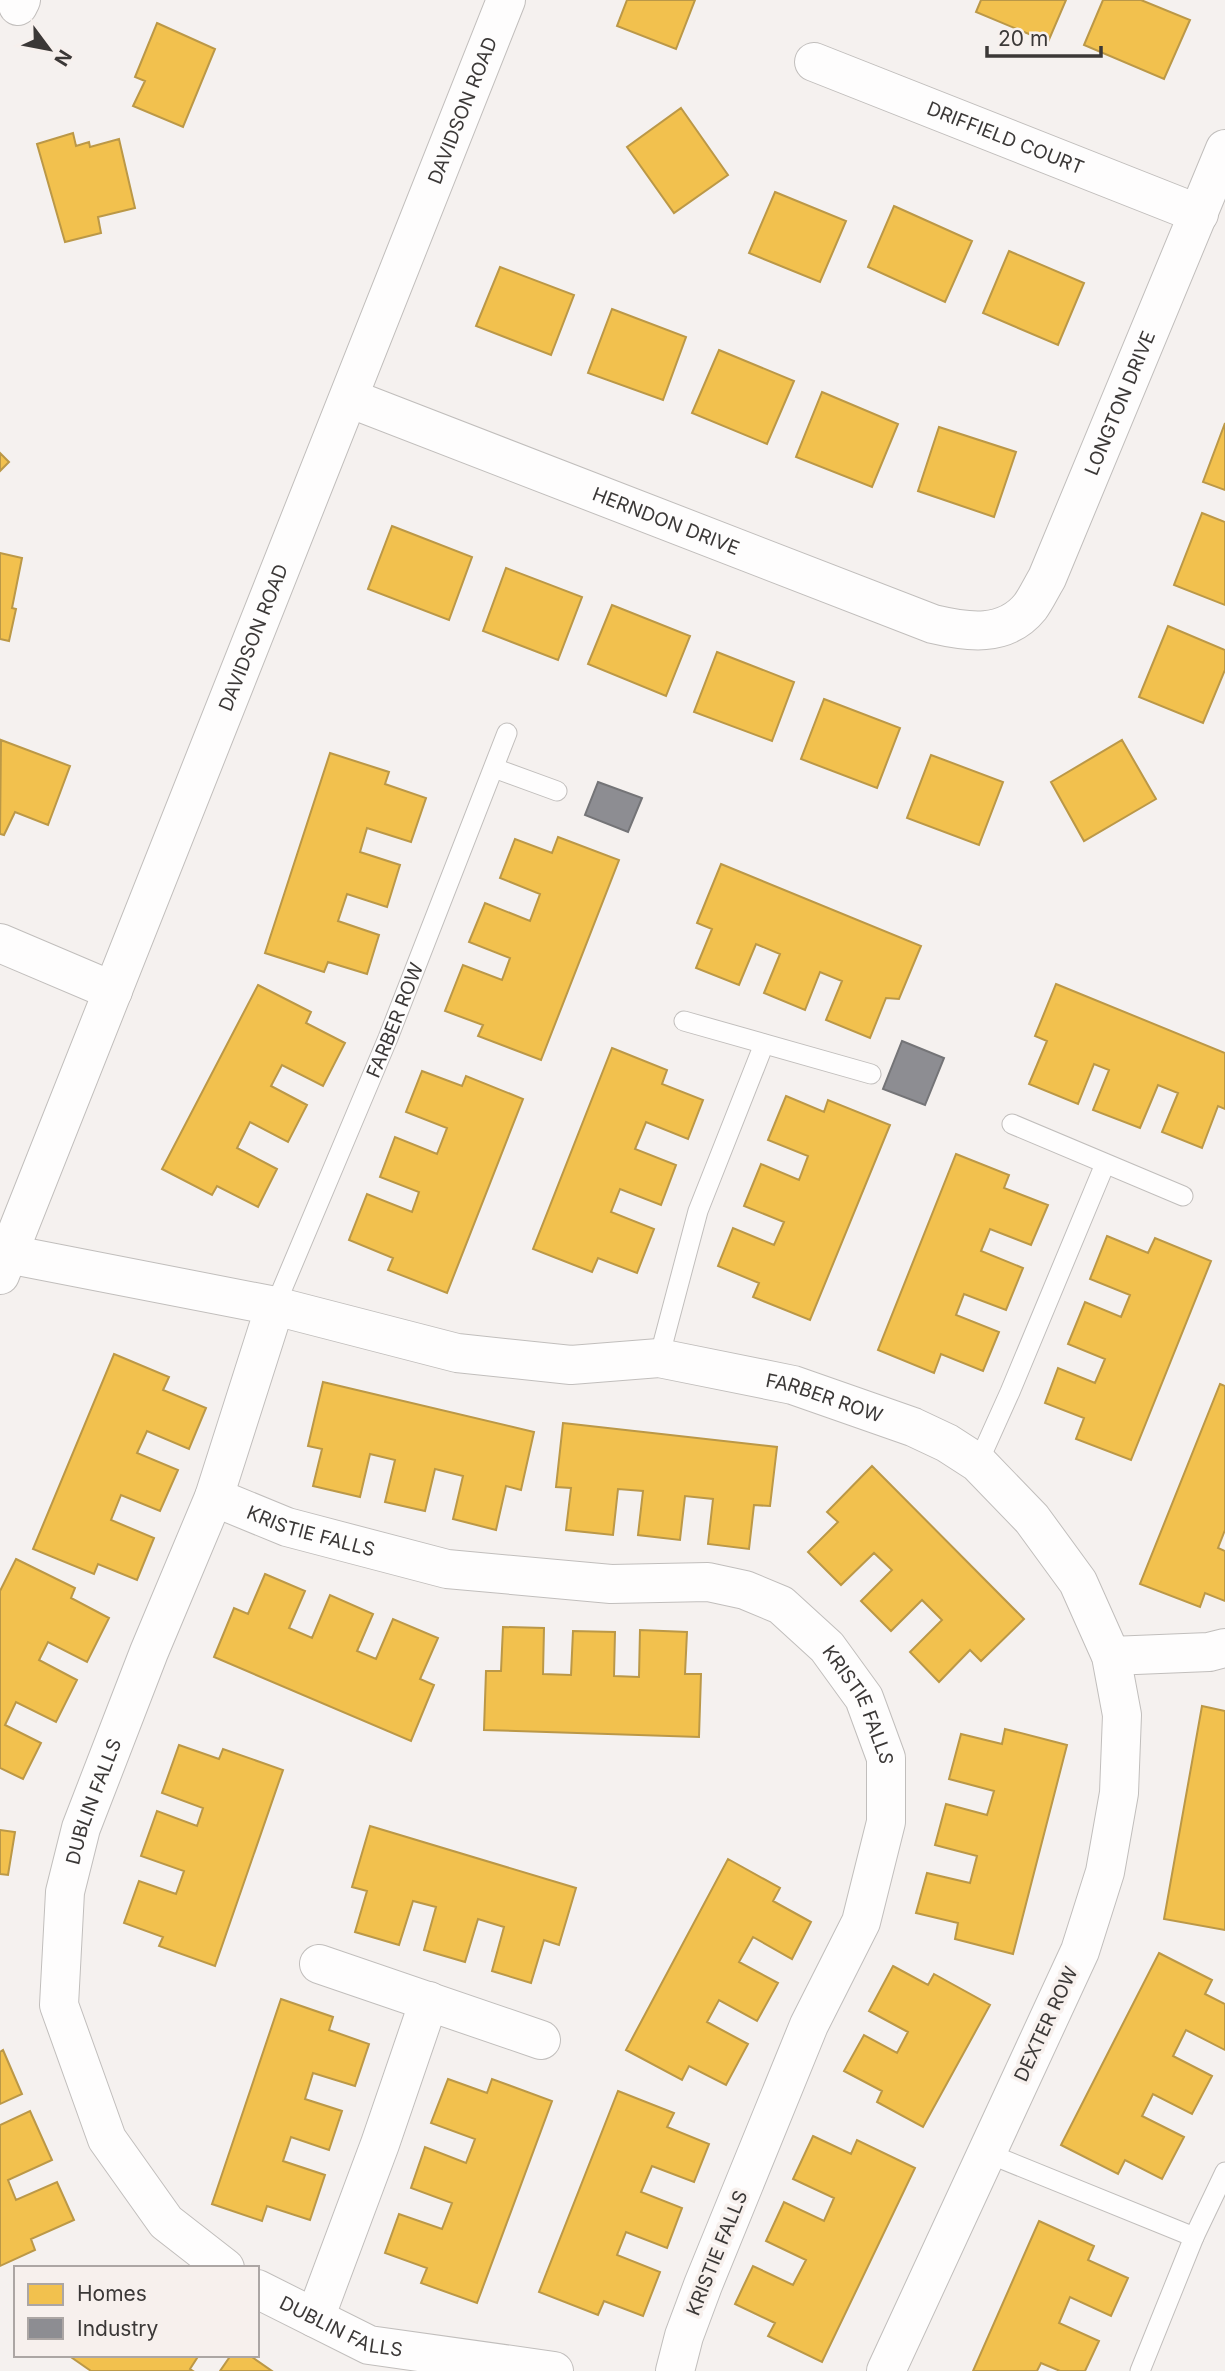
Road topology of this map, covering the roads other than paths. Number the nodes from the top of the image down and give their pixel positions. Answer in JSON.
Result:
{"nodes":[{"id":1,"x":506,"y":0,"type":"edge"},
{"id":2,"x":814,"y":62,"type":"dead end"},
{"id":3,"x":1225,"y":149,"type":"edge"},
{"id":4,"x":1199,"y":214,"type":"junction"},
{"id":5,"x":349,"y":398,"type":"junction"},
{"id":6,"x":986,"y":631,"type":"joint"},
{"id":7,"x":507,"y":733,"type":"dead end"},
{"id":8,"x":494,"y":768,"type":"junction"},
{"id":9,"x":557,"y":791,"type":"dead end"},
{"id":10,"x":0,"y":943,"type":"edge"},
{"id":11,"x":113,"y":990,"type":"junction"},
{"id":12,"x":684,"y":1021,"type":"dead end"},
{"id":13,"x":764,"y":1044,"type":"junction"},
{"id":14,"x":871,"y":1074,"type":"dead end"},
{"id":15,"x":1012,"y":1124,"type":"dead end"},
{"id":16,"x":1105,"y":1164,"type":"junction"},
{"id":17,"x":1183,"y":1196,"type":"dead end"},
{"id":18,"x":4,"y":1265,"type":"edge"},
{"id":19,"x":275,"y":1306,"type":"junction"},
{"id":20,"x":659,"y":1358,"type":"junction"},
{"id":21,"x":978,"y":1463,"type":"junction"},
{"id":22,"x":214,"y":1497,"type":"junction"},
{"id":23,"x":1225,"y":1648,"type":"edge"},
{"id":24,"x":1111,"y":1656,"type":"junction"},
{"id":25,"x":319,"y":1964,"type":"dead end"},
{"id":26,"x":429,"y":2001,"type":"junction"},
{"id":27,"x":541,"y":2040,"type":"dead end"},
{"id":28,"x":987,"y":2152,"type":"junction"},
{"id":29,"x":1225,"y":2172,"type":"edge"},
{"id":30,"x":1194,"y":2237,"type":"junction"},
{"id":31,"x":222,"y":2266,"type":"edge"},
{"id":32,"x":259,"y":2290,"type":"edge"},
{"id":33,"x":315,"y":2318,"type":"junction"},
{"id":34,"x":554,"y":2371,"type":"edge"},
{"id":35,"x":675,"y":2371,"type":"edge"},
{"id":36,"x":886,"y":2371,"type":"edge"},
{"id":37,"x":1140,"y":2371,"type":"edge"}],
"edges":[{"from":1,"to":5,"type":"street","name":"DAVIDSON ROAD"},
{"from":2,"to":4,"type":"street","name":"DRIFFIELD COURT"},
{"from":3,"to":4,"type":"street","name":"LONGTON DRIVE"},
{"from":4,"to":6,"type":"street","name":"LONGTON DRIVE"},
{"from":5,"to":6,"type":"street","name":"HERNDON DRIVE"},
{"from":5,"to":11,"type":"street","name":"DAVIDSON ROAD"},
{"from":7,"to":8,"type":"lane","name":"FARBER ROW"},
{"from":8,"to":9,"type":"lane"},
{"from":8,"to":19,"type":"lane","name":"FARBER ROW"},
{"from":10,"to":11,"type":"street"},
{"from":11,"to":18,"type":"street","name":"DAVIDSON ROAD"},
{"from":12,"to":13,"type":"lane"},
{"from":13,"to":14,"type":"lane"},
{"from":13,"to":20,"type":"lane"},
{"from":15,"to":16,"type":"lane"},
{"from":16,"to":17,"type":"lane"},
{"from":16,"to":21,"type":"lane"},
{"from":18,"to":19,"type":"street","name":"FARBER ROW"},
{"from":19,"to":20,"type":"street","name":"FARBER ROW"},
{"from":19,"to":22,"type":"street","name":"DUBLIN FALLS"},
{"from":20,"to":21,"type":"street","name":"FARBER ROW"},
{"from":21,"to":24,"type":"street","name":"FARBER ROW"},
{"from":22,"to":31,"type":"street","name":"DUBLIN FALLS"},
{"from":22,"to":35,"type":"street","name":"KRISTIE FALLS"},
{"from":23,"to":24,"type":"street"},
{"from":24,"to":28,"type":"street","name":"DEXTER ROW"},
{"from":25,"to":26,"type":"street"},
{"from":26,"to":27,"type":"street"},
{"from":26,"to":33,"type":"street"},
{"from":28,"to":30,"type":"lane"},
{"from":28,"to":36,"type":"street","name":"DEXTER ROW"},
{"from":29,"to":30,"type":"lane"},
{"from":30,"to":37,"type":"lane"},
{"from":32,"to":33,"type":"street","name":"DUBLIN FALLS"},
{"from":33,"to":34,"type":"street","name":"DUBLIN FALLS"}]}
